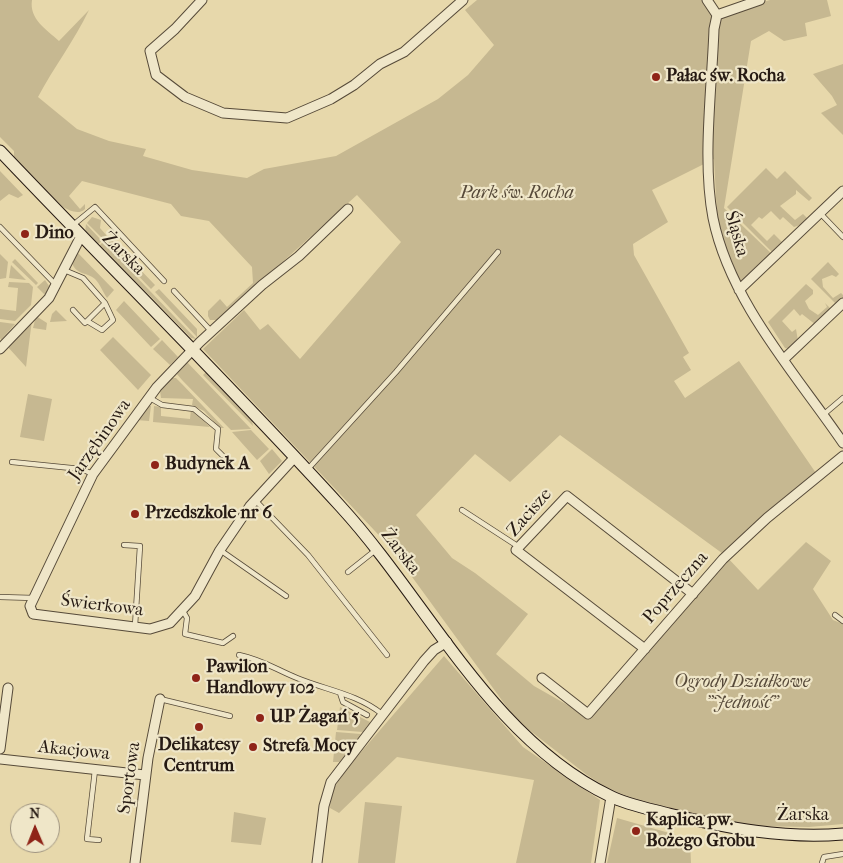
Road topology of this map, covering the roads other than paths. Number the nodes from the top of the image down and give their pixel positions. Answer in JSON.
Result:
{"nodes":[{"id":1,"x":202,"y":0,"type":"edge"},
{"id":2,"x":463,"y":0,"type":"edge"},
{"id":3,"x":706,"y":0,"type":"edge"},
{"id":4,"x":760,"y":0,"type":"edge"},
{"id":5,"x":717,"y":15,"type":"junction"},
{"id":6,"x":0,"y":151,"type":"edge"},
{"id":7,"x":843,"y":191,"type":"edge"},
{"id":8,"x":348,"y":209,"type":"dead end"},
{"id":9,"x":820,"y":213,"type":"junction"},
{"id":10,"x":72,"y":226,"type":"junction"},
{"id":11,"x":0,"y":227,"type":"edge"},
{"id":12,"x":81,"y":236,"type":"junction"},
{"id":13,"x":843,"y":237,"type":"edge"},
{"id":14,"x":498,"y":252,"type":"dead end"},
{"id":15,"x":64,"y":269,"type":"junction"},
{"id":16,"x":164,"y":281,"type":"dead end"},
{"id":17,"x":57,"y":286,"type":"junction"},
{"id":18,"x":739,"y":290,"type":"junction"},
{"id":19,"x":174,"y":292,"type":"dead end"},
{"id":20,"x":105,"y":303,"type":"junction"},
{"id":21,"x":843,"y":303,"type":"edge"},
{"id":22,"x":72,"y":310,"type":"dead end"},
{"id":23,"x":87,"y":321,"type":"junction"},
{"id":24,"x":211,"y":331,"type":"junction"},
{"id":25,"x":0,"y":349,"type":"edge"},
{"id":26,"x":192,"y":350,"type":"junction"},
{"id":27,"x":784,"y":359,"type":"junction"},
{"id":28,"x":150,"y":397,"type":"junction"},
{"id":29,"x":843,"y":398,"type":"edge"},
{"id":30,"x":823,"y":414,"type":"junction"},
{"id":31,"x":834,"y":430,"type":"junction"},
{"id":32,"x":843,"y":436,"type":"edge"},
{"id":33,"x":843,"y":443,"type":"edge"},
{"id":34,"x":222,"y":454,"type":"dead end"},
{"id":35,"x":843,"y":456,"type":"edge"},
{"id":36,"x":294,"y":458,"type":"junction"},
{"id":37,"x":12,"y":462,"type":"dead end"},
{"id":38,"x":306,"y":471,"type":"junction"},
{"id":39,"x":93,"y":474,"type":"junction"},
{"id":40,"x":255,"y":500,"type":"junction"},
{"id":41,"x":462,"y":510,"type":"dead end"},
{"id":42,"x":124,"y":545,"type":"dead end"},
{"id":43,"x":519,"y":547,"type":"junction"},
{"id":44,"x":377,"y":549,"type":"junction"},
{"id":45,"x":220,"y":550,"type":"junction"},
{"id":46,"x":348,"y":572,"type":"dead end"},
{"id":47,"x":337,"y":580,"type":"dead end"},
{"id":48,"x":332,"y":583,"type":"junction"},
{"id":49,"x":693,"y":594,"type":"junction"},
{"id":50,"x":286,"y":596,"type":"dead end"},
{"id":51,"x":0,"y":597,"type":"edge"},
{"id":52,"x":34,"y":598,"type":"junction"},
{"id":53,"x":183,"y":610,"type":"junction"},
{"id":54,"x":33,"y":614,"type":"joint"},
{"id":55,"x":835,"y":615,"type":"dead end"},
{"id":56,"x":843,"y":621,"type":"edge"},
{"id":57,"x":135,"y":626,"type":"junction"},
{"id":58,"x":233,"y":636,"type":"dead end"},
{"id":59,"x":447,"y":642,"type":"junction"},
{"id":60,"x":645,"y":649,"type":"junction"},
{"id":61,"x":239,"y":655,"type":"dead end"},
{"id":62,"x":388,"y":655,"type":"dead end"},
{"id":63,"x":542,"y":678,"type":"dead end"},
{"id":64,"x":8,"y":688,"type":"dead end"},
{"id":65,"x":340,"y":693,"type":"junction"},
{"id":66,"x":160,"y":699,"type":"joint"},
{"id":67,"x":382,"y":714,"type":"junction"},
{"id":68,"x":367,"y":715,"type":"dead end"},
{"id":69,"x":230,"y":716,"type":"dead end"},
{"id":70,"x":0,"y":749,"type":"edge"},
{"id":71,"x":0,"y":759,"type":"edge"},
{"id":72,"x":95,"y":770,"type":"junction"},
{"id":73,"x":145,"y":776,"type":"junction"},
{"id":74,"x":611,"y":797,"type":"junction"},
{"id":75,"x":843,"y":834,"type":"edge"},
{"id":76,"x":99,"y":840,"type":"dead end"},
{"id":77,"x":843,"y":854,"type":"edge"},
{"id":78,"x":135,"y":863,"type":"edge"},
{"id":79,"x":317,"y":863,"type":"edge"},
{"id":80,"x":600,"y":863,"type":"edge"},
{"id":81,"x":822,"y":863,"type":"edge"}],
"edges":[{"from":1,"to":2,"type":"street"},
{"from":3,"to":5,"type":"street"},
{"from":4,"to":5,"type":"street"},
{"from":5,"to":18,"type":"street","name":"Śląska"},
{"from":6,"to":10,"type":"street","name":"Żarska"},
{"from":7,"to":9,"type":"street"},
{"from":8,"to":24,"type":"street","name":"Jarzębinowa"},
{"from":9,"to":13,"type":"lane"},
{"from":9,"to":18,"type":"street"},
{"from":10,"to":12,"type":"street","name":"Żarska"},
{"from":10,"to":16,"type":"lane"},
{"from":11,"to":17,"type":"lane"},
{"from":12,"to":15,"type":"street"},
{"from":12,"to":26,"type":"street","name":"Żarska"},
{"from":14,"to":38,"type":"lane"},
{"from":15,"to":17,"type":"street"},
{"from":15,"to":20,"type":"lane"},
{"from":17,"to":25,"type":"street"},
{"from":18,"to":27,"type":"street","name":"Śląska"},
{"from":19,"to":24,"type":"lane"},
{"from":20,"to":23,"type":"lane"},
{"from":20,"to":23,"type":"lane"},
{"from":21,"to":27,"type":"street"},
{"from":22,"to":23,"type":"lane"},
{"from":24,"to":26,"type":"street","name":"Jarzębinowa"},
{"from":26,"to":28,"type":"street","name":"Jarzębinowa"},
{"from":26,"to":36,"type":"street","name":"Żarska"},
{"from":27,"to":30,"type":"street","name":"Śląska"},
{"from":28,"to":34,"type":"lane"},
{"from":28,"to":39,"type":"street","name":"Jarzębinowa"},
{"from":29,"to":30,"type":"lane"},
{"from":30,"to":31,"type":"street","name":"Śląska"},
{"from":31,"to":32,"type":"street","name":"Śląska"},
{"from":31,"to":33,"type":"street","name":"Śląska"},
{"from":35,"to":49,"type":"street","name":"Poprzeczna"},
{"from":36,"to":38,"type":"street","name":"Żarska"},
{"from":36,"to":40,"type":"street"},
{"from":37,"to":39,"type":"lane"},
{"from":38,"to":44,"type":"street","name":"Żarska"},
{"from":39,"to":52,"type":"street","name":"Jarzębinowa"},
{"from":40,"to":45,"type":"street"},
{"from":40,"to":48,"type":"lane"},
{"from":41,"to":43,"type":"lane"},
{"from":42,"to":57,"type":"lane"},
{"from":43,"to":49,"type":"street","name":"Zacisze"},
{"from":43,"to":60,"type":"street","name":"Zacisze"},
{"from":44,"to":46,"type":"lane"},
{"from":44,"to":59,"type":"street","name":"Żarska"},
{"from":45,"to":50,"type":"lane"},
{"from":45,"to":53,"type":"street"},
{"from":47,"to":48,"type":"lane"},
{"from":48,"to":62,"type":"lane"},
{"from":49,"to":60,"type":"street","name":"Poprzeczna"},
{"from":51,"to":52,"type":"lane"},
{"from":52,"to":54,"type":"street","name":"Jarzębinowa"},
{"from":53,"to":57,"type":"street","name":"Świerkowa"},
{"from":53,"to":58,"type":"lane"},
{"from":54,"to":57,"type":"street","name":"Świerkowa"},
{"from":55,"to":56,"type":"lane"},
{"from":59,"to":67,"type":"street"},
{"from":59,"to":74,"type":"street","name":"Żarska"},
{"from":60,"to":63,"type":"street","name":"Poprzeczna"},
{"from":61,"to":65,"type":"lane"},
{"from":64,"to":70,"type":"street"},
{"from":65,"to":67,"type":"lane"},
{"from":65,"to":68,"type":"lane"},
{"from":66,"to":69,"type":"lane"},
{"from":66,"to":73,"type":"street","name":"Sportowa"},
{"from":67,"to":79,"type":"street"},
{"from":71,"to":72,"type":"street","name":"Akacjowa"},
{"from":72,"to":73,"type":"street","name":"Akacjowa"},
{"from":72,"to":76,"type":"lane"},
{"from":73,"to":78,"type":"street","name":"Sportowa"},
{"from":74,"to":75,"type":"street","name":"Żarska"},
{"from":74,"to":80,"type":"street"},
{"from":77,"to":81,"type":"lane"}]}
